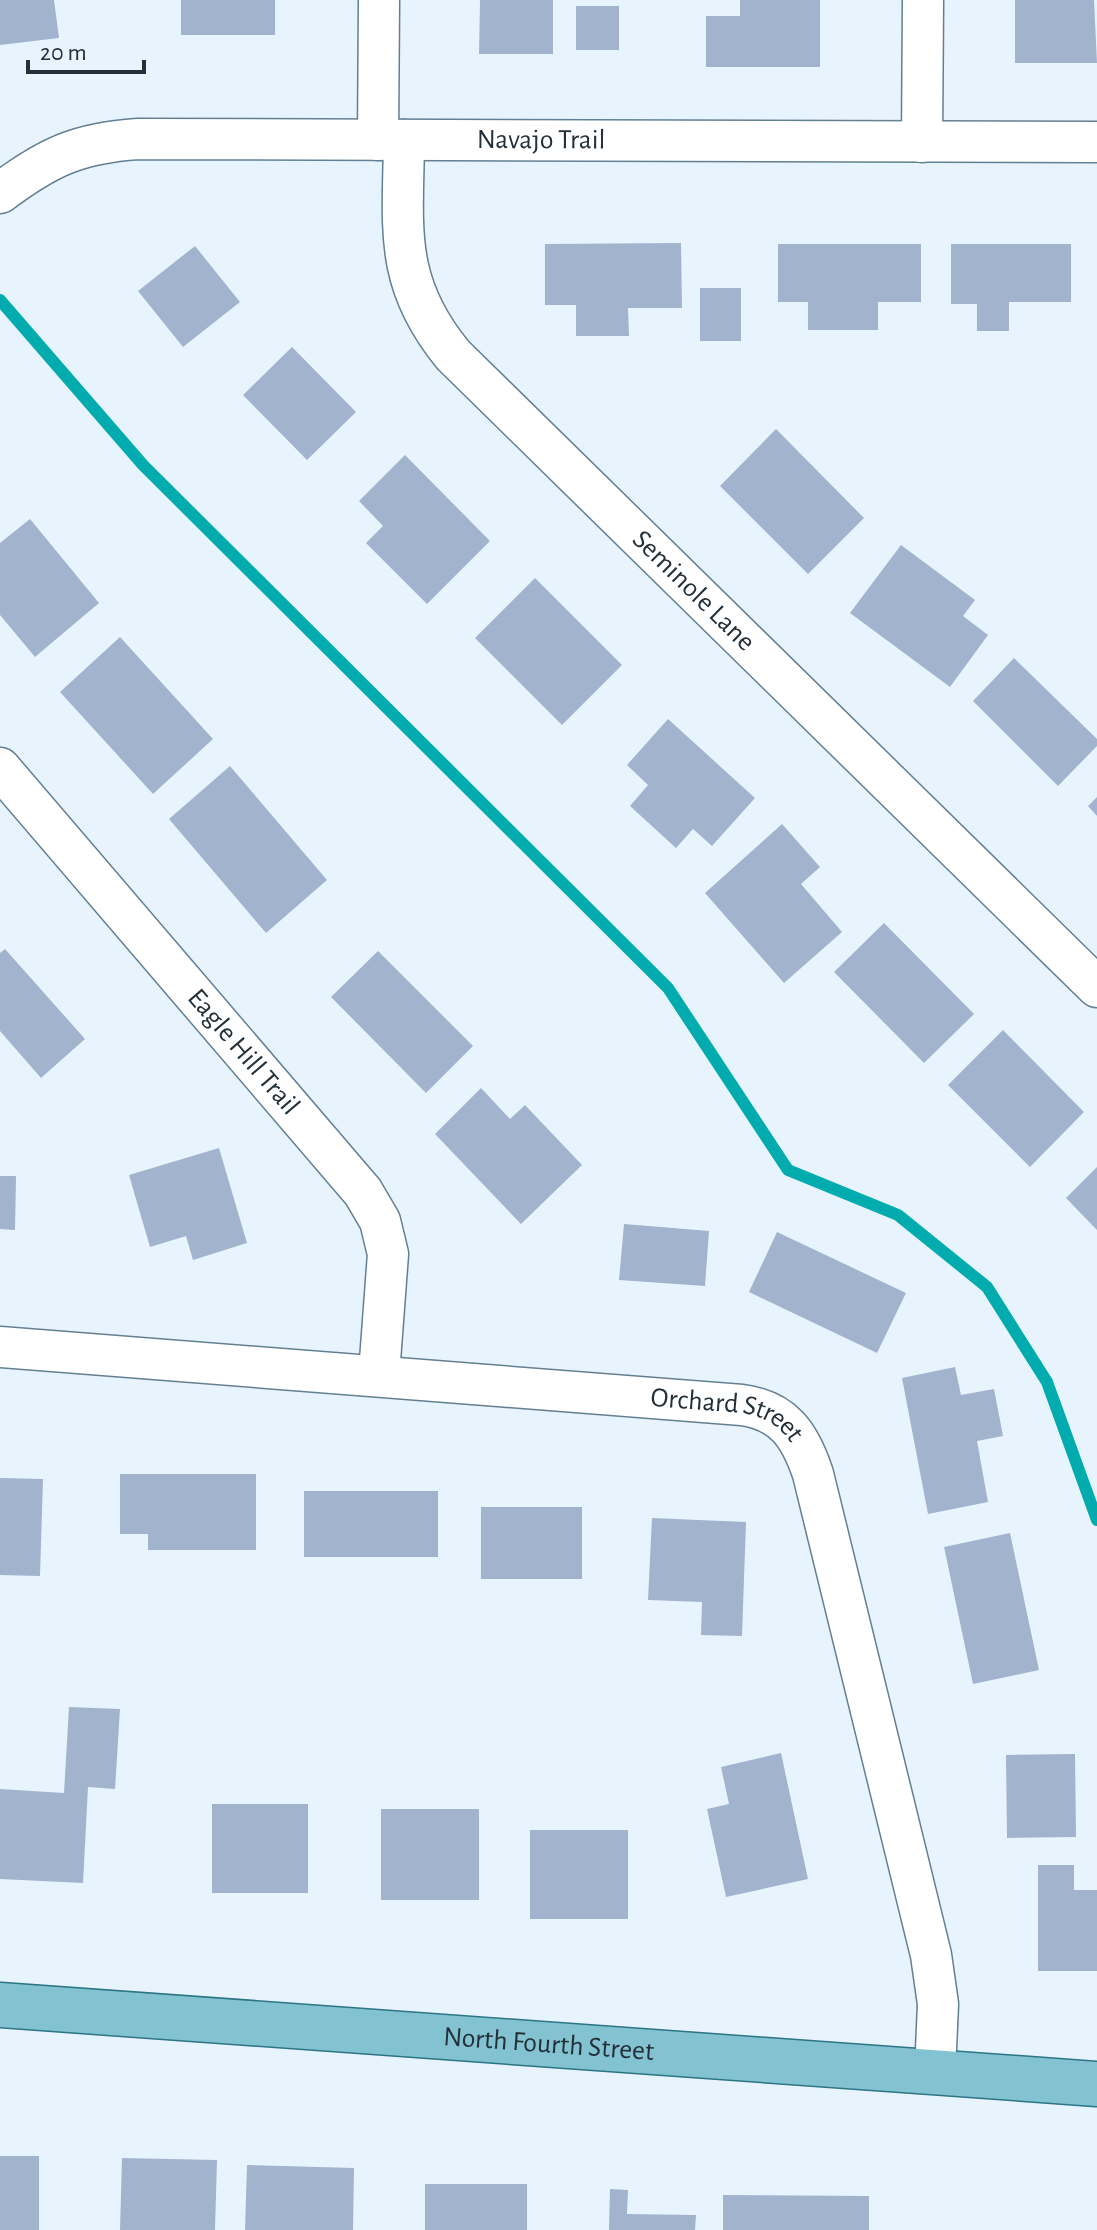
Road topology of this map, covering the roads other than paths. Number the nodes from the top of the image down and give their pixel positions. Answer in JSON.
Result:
{"nodes":[{"id":1,"x":379,"y":0,"type":"edge"},
{"id":2,"x":923,"y":0,"type":"edge"},
{"id":3,"x":391,"y":140,"type":"junction"},
{"id":4,"x":922,"y":142,"type":"junction"},
{"id":5,"x":1097,"y":142,"type":"edge"},
{"id":6,"x":0,"y":193,"type":"edge"},
{"id":7,"x":0,"y":768,"type":"edge"},
{"id":8,"x":1097,"y":987,"type":"edge"},
{"id":9,"x":0,"y":1347,"type":"edge"},
{"id":10,"x":379,"y":1374,"type":"junction"},
{"id":11,"x":0,"y":2005,"type":"edge"},
{"id":12,"x":935,"y":2072,"type":"junction"},
{"id":13,"x":1097,"y":2084,"type":"edge"}],
"edges":[{"from":1,"to":3,"type":"street","name":"Seminole Lane"},
{"from":2,"to":4,"type":"street"},
{"from":3,"to":4,"type":"street","name":"Navajo Trail"},
{"from":3,"to":6,"type":"street","name":"Navajo Trail"},
{"from":3,"to":8,"type":"street","name":"Seminole Lane"},
{"from":4,"to":5,"type":"street","name":"Navajo Trail"},
{"from":7,"to":10,"type":"street","name":"Eagle Hill Trail"},
{"from":9,"to":10,"type":"street","name":"Orchard Street"},
{"from":10,"to":12,"type":"street","name":"Orchard Street"},
{"from":11,"to":12,"type":"main road","name":"North Fourth Street"},
{"from":12,"to":13,"type":"main road","name":"North Fourth Street"}]}
